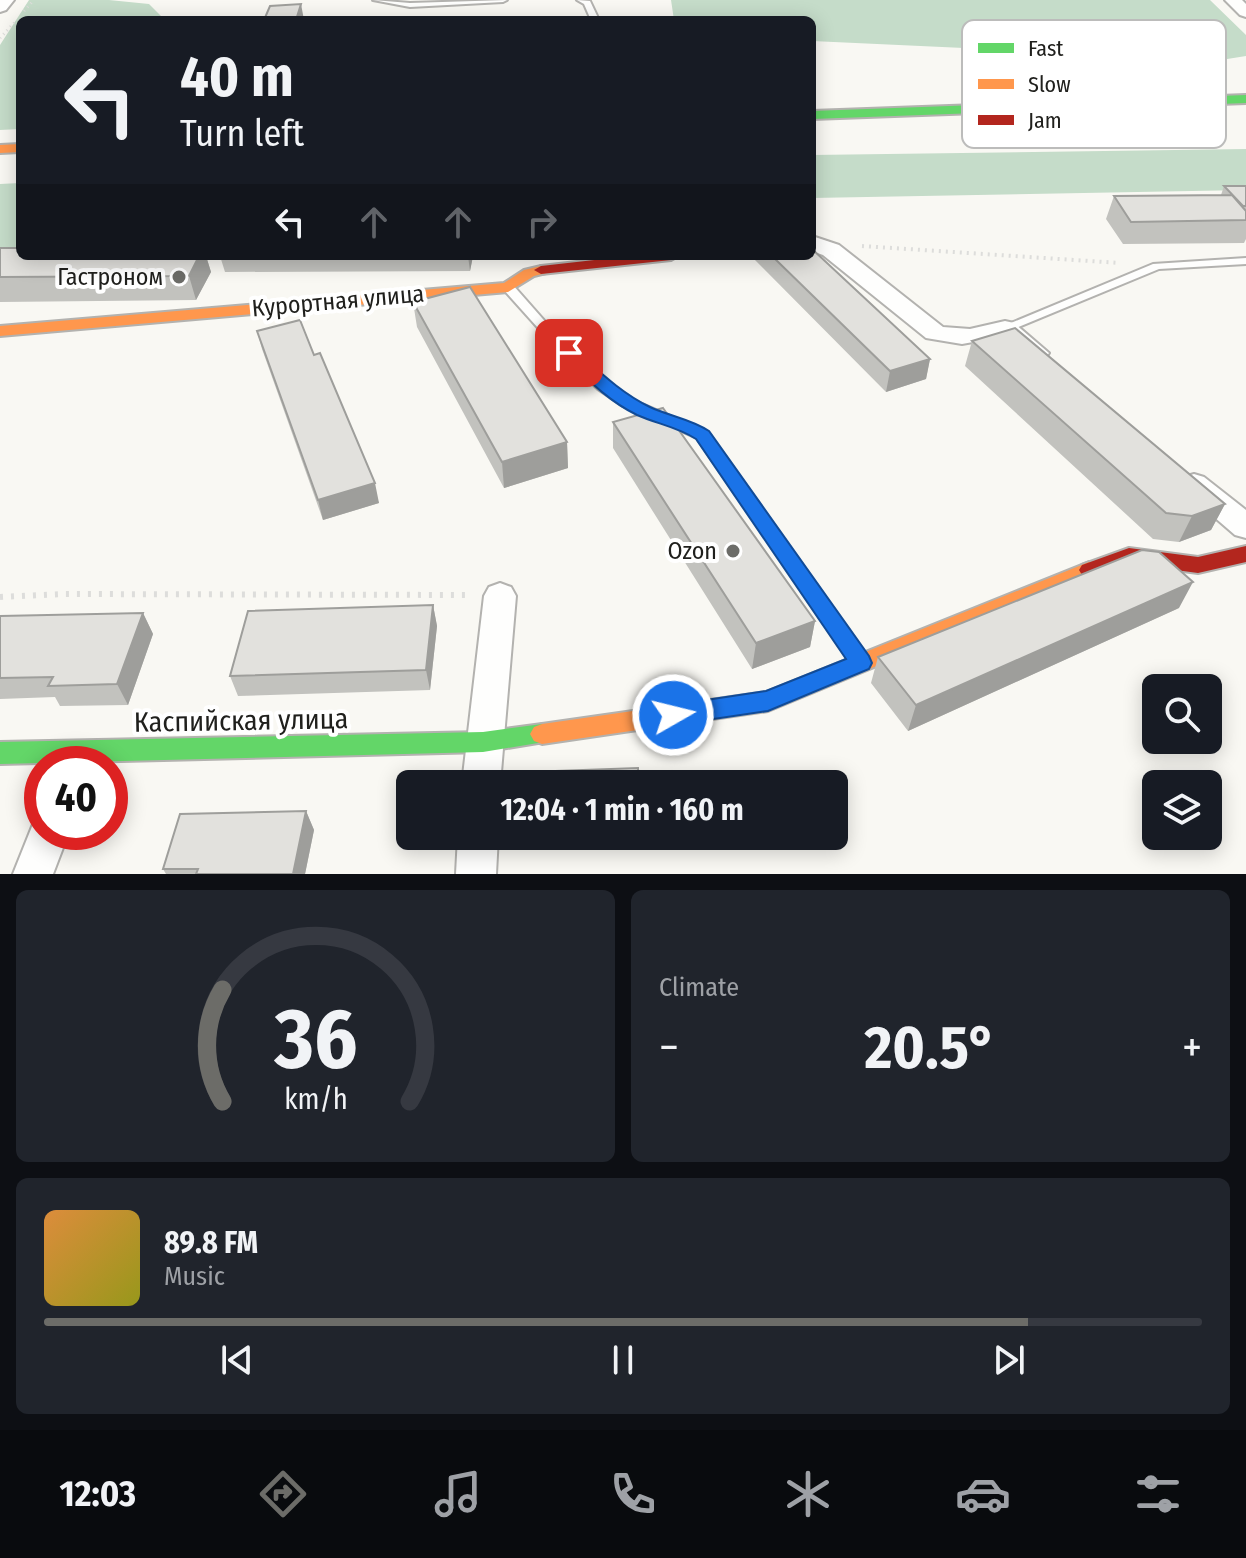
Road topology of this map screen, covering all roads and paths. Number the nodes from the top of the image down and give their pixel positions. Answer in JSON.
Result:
{"nodes":[{"id":1,"x":6,"y":0,"type":"edge"},
{"id":2,"x":377,"y":0,"type":"edge"},
{"id":3,"x":503,"y":0,"type":"edge"},
{"id":4,"x":581,"y":0,"type":"edge"},
{"id":5,"x":1233,"y":0,"type":"edge"},
{"id":6,"x":0,"y":7,"type":"edge"},
{"id":7,"x":1246,"y":12,"type":"edge"},
{"id":8,"x":593,"y":16,"type":"edge"},
{"id":9,"x":1246,"y":99,"type":"edge"},
{"id":10,"x":1226,"y":100,"type":"edge"},
{"id":11,"x":962,"y":109,"type":"edge"},
{"id":12,"x":816,"y":115,"type":"edge"},
{"id":13,"x":816,"y":244,"type":"edge"},
{"id":14,"x":859,"y":246,"type":"dead end"},
{"id":15,"x":632,"y":260,"type":"edge"},
{"id":16,"x":1246,"y":261,"type":"edge"},
{"id":17,"x":1157,"y":266,"type":"junction"},
{"id":18,"x":508,"y":287,"type":"junction"},
{"id":19,"x":1005,"y":328,"type":"junction"},
{"id":20,"x":0,"y":331,"type":"edge"},
{"id":21,"x":1053,"y":368,"type":"edge"},
{"id":22,"x":1174,"y":467,"type":"edge"},
{"id":23,"x":1246,"y":527,"type":"edge"},
{"id":24,"x":1246,"y":554,"type":"edge"},
{"id":25,"x":500,"y":596,"type":"joint"},
{"id":26,"x":0,"y":597,"type":"edge"},
{"id":27,"x":861,"y":663,"type":"junction"},
{"id":28,"x":483,"y":742,"type":"junction"},
{"id":29,"x":0,"y":753,"type":"edge"},
{"id":30,"x":24,"y":755,"type":"edge"},
{"id":31,"x":128,"y":756,"type":"edge"},
{"id":32,"x":482,"y":770,"type":"edge"},
{"id":33,"x":42,"y":850,"type":"edge"},
{"id":34,"x":477,"y":850,"type":"edge"},
{"id":35,"x":33,"y":874,"type":"edge"},
{"id":36,"x":476,"y":874,"type":"edge"}],
"edges":[{"from":1,"to":6,"type":"street"},
{"from":2,"to":3,"type":"lane"},
{"from":4,"to":8,"type":"lane"},
{"from":5,"to":7,"type":"street"},
{"from":9,"to":10,"type":"street"},
{"from":11,"to":12,"type":"street"},
{"from":13,"to":19,"type":"street"},
{"from":14,"to":17,"type":"path"},
{"from":15,"to":18,"type":"street","name":"Курортная улица"},
{"from":16,"to":17,"type":"lane"},
{"from":17,"to":19,"type":"lane"},
{"from":18,"to":20,"type":"street","name":"Курортная улица"},
{"from":18,"to":27,"type":"lane"},
{"from":19,"to":21,"type":"street"},
{"from":22,"to":23,"type":"street"},
{"from":24,"to":27,"type":"street","name":"Каспийская улица"},
{"from":25,"to":26,"type":"path"},
{"from":25,"to":28,"type":"street"},
{"from":27,"to":28,"type":"street","name":"Каспийская улица"},
{"from":28,"to":31,"type":"street","name":"Каспийская улица"},
{"from":28,"to":32,"type":"street"},
{"from":29,"to":30,"type":"street","name":"Каспийская улица"},
{"from":33,"to":35,"type":"street"},
{"from":34,"to":36,"type":"street"}]}
